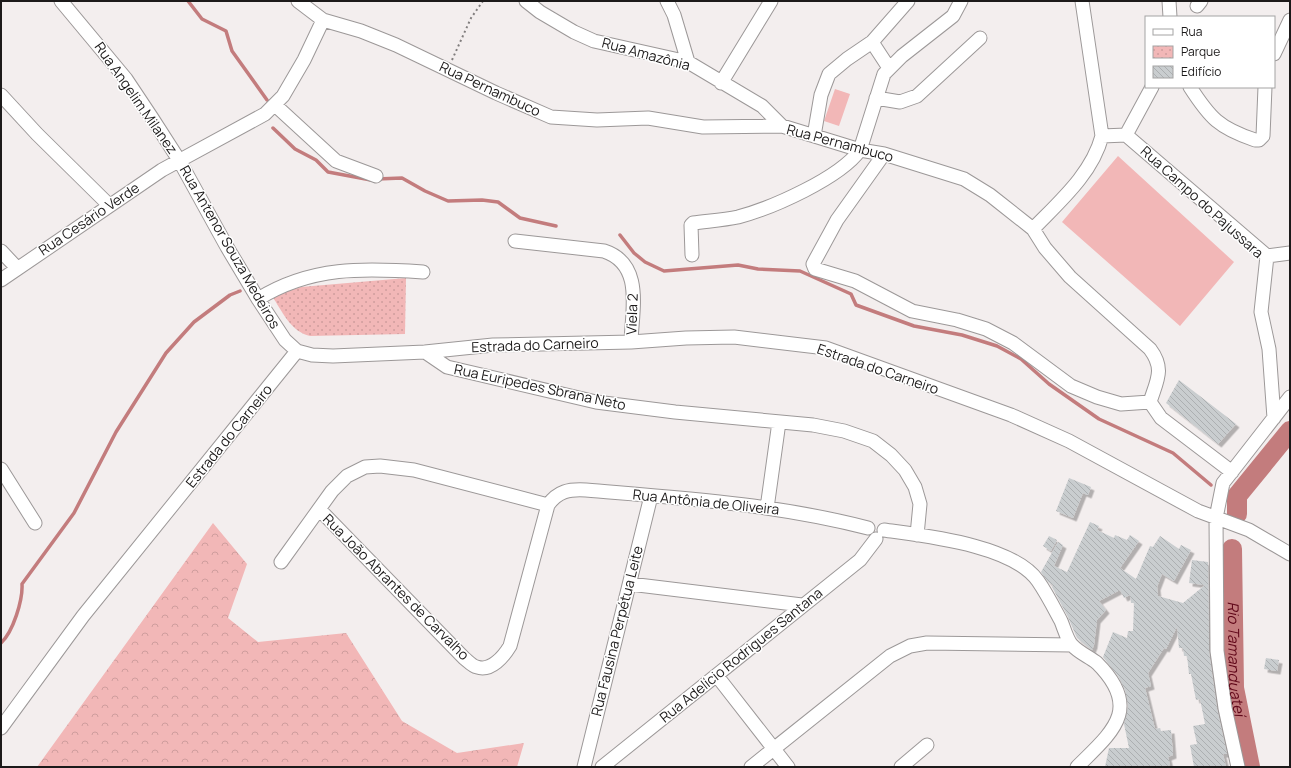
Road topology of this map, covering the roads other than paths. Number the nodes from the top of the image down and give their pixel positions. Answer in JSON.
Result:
{"nodes":[{"id":1,"x":62,"y":1,"type":"edge"},
{"id":2,"x":298,"y":1,"type":"edge"},
{"id":3,"x":526,"y":1,"type":"edge"},
{"id":4,"x":667,"y":1,"type":"edge"},
{"id":5,"x":771,"y":1,"type":"edge"},
{"id":6,"x":908,"y":1,"type":"edge"},
{"id":7,"x":961,"y":1,"type":"edge"},
{"id":8,"x":1082,"y":1,"type":"edge"},
{"id":9,"x":1169,"y":1,"type":"edge"},
{"id":10,"x":1170,"y":16,"type":"edge"},
{"id":11,"x":323,"y":20,"type":"junction"},
{"id":12,"x":1290,"y":20,"type":"edge"},
{"id":13,"x":980,"y":38,"type":"dead end"},
{"id":14,"x":872,"y":42,"type":"junction"},
{"id":15,"x":1275,"y":52,"type":"edge"},
{"id":16,"x":688,"y":62,"type":"junction"},
{"id":17,"x":889,"y":68,"type":"junction"},
{"id":18,"x":721,"y":83,"type":"junction"},
{"id":19,"x":1151,"y":88,"type":"edge"},
{"id":20,"x":1191,"y":88,"type":"edge"},
{"id":21,"x":1265,"y":88,"type":"edge"},
{"id":22,"x":1,"y":95,"type":"edge"},
{"id":23,"x":876,"y":98,"type":"junction"},
{"id":24,"x":275,"y":105,"type":"junction"},
{"id":25,"x":782,"y":126,"type":"junction"},
{"id":26,"x":1126,"y":135,"type":"junction"},
{"id":27,"x":814,"y":136,"type":"junction"},
{"id":28,"x":1102,"y":136,"type":"junction"},
{"id":29,"x":860,"y":150,"type":"junction"},
{"id":30,"x":884,"y":154,"type":"junction"},
{"id":31,"x":178,"y":160,"type":"junction"},
{"id":32,"x":376,"y":176,"type":"dead end"},
{"id":33,"x":109,"y":205,"type":"junction"},
{"id":34,"x":1033,"y":229,"type":"junction"},
{"id":35,"x":515,"y":241,"type":"dead end"},
{"id":36,"x":1,"y":251,"type":"edge"},
{"id":37,"x":1290,"y":253,"type":"edge"},
{"id":38,"x":692,"y":255,"type":"dead end"},
{"id":39,"x":1267,"y":256,"type":"junction"},
{"id":40,"x":17,"y":268,"type":"junction"},
{"id":41,"x":423,"y":272,"type":"dead end"},
{"id":42,"x":1,"y":280,"type":"edge"},
{"id":43,"x":258,"y":299,"type":"junction"},
{"id":44,"x":631,"y":342,"type":"junction"},
{"id":45,"x":297,"y":352,"type":"junction"},
{"id":46,"x":425,"y":352,"type":"junction"},
{"id":47,"x":1290,"y":397,"type":"edge"},
{"id":48,"x":1150,"y":402,"type":"junction"},
{"id":49,"x":1274,"y":418,"type":"junction"},
{"id":50,"x":779,"y":422,"type":"junction"},
{"id":51,"x":1,"y":469,"type":"edge"},
{"id":52,"x":1232,"y":472,"type":"junction"},
{"id":53,"x":651,"y":496,"type":"junction"},
{"id":54,"x":548,"y":505,"type":"junction"},
{"id":55,"x":768,"y":508,"type":"junction"},
{"id":56,"x":319,"y":509,"type":"junction"},
{"id":57,"x":1216,"y":518,"type":"junction"},
{"id":58,"x":36,"y":523,"type":"dead end"},
{"id":59,"x":880,"y":535,"type":"junction"},
{"id":60,"x":917,"y":535,"type":"junction"},
{"id":61,"x":1290,"y":554,"type":"edge"},
{"id":62,"x":281,"y":562,"type":"dead end"},
{"id":63,"x":630,"y":584,"type":"junction"},
{"id":64,"x":802,"y":605,"type":"junction"},
{"id":65,"x":1072,"y":645,"type":"junction"},
{"id":66,"x":717,"y":676,"type":"junction"},
{"id":67,"x":1,"y":728,"type":"edge"},
{"id":68,"x":927,"y":745,"type":"dead end"},
{"id":69,"x":773,"y":748,"type":"junction"},
{"id":70,"x":584,"y":767,"type":"edge"},
{"id":71,"x":602,"y":767,"type":"edge"},
{"id":72,"x":751,"y":767,"type":"edge"},
{"id":73,"x":788,"y":767,"type":"edge"},
{"id":74,"x":901,"y":767,"type":"edge"},
{"id":75,"x":1077,"y":767,"type":"edge"},
{"id":76,"x":1238,"y":767,"type":"edge"}],
"edges":[{"from":1,"to":31,"type":"street","name":"Rua Angelim Milanez"},
{"from":2,"to":11,"type":"street","name":"Rua Pernambuco"},
{"from":3,"to":16,"type":"street","name":"Rua Amazônia"},
{"from":4,"to":16,"type":"street"},
{"from":5,"to":18,"type":"street"},
{"from":6,"to":14,"type":"street"},
{"from":7,"to":17,"type":"street"},
{"from":8,"to":28,"type":"street"},
{"from":9,"to":10,"type":"street"},
{"from":11,"to":24,"type":"street","name":"Rua Cesário Verde"},
{"from":11,"to":25,"type":"street","name":"Rua Pernambuco"},
{"from":12,"to":15,"type":"street"},
{"from":13,"to":23,"type":"street"},
{"from":14,"to":17,"type":"street"},
{"from":14,"to":27,"type":"street"},
{"from":16,"to":18,"type":"street","name":"Rua Amazônia"},
{"from":17,"to":23,"type":"street"},
{"from":18,"to":25,"type":"street","name":"Rua Amazônia"},
{"from":19,"to":26,"type":"street"},
{"from":20,"to":21,"type":"street"},
{"from":22,"to":33,"type":"street"},
{"from":23,"to":29,"type":"street"},
{"from":24,"to":31,"type":"street","name":"Rua Cesário Verde"},
{"from":24,"to":32,"type":"street"},
{"from":25,"to":27,"type":"street","name":"Rua Pernambuco"},
{"from":26,"to":28,"type":"street"},
{"from":26,"to":39,"type":"street","name":"Rua Campo do Pajussara"},
{"from":27,"to":29,"type":"street","name":"Rua Pernambuco"},
{"from":28,"to":34,"type":"street"},
{"from":29,"to":30,"type":"street","name":"Rua Pernambuco"},
{"from":29,"to":38,"type":"street"},
{"from":30,"to":34,"type":"street","name":"Rua Pernambuco"},
{"from":30,"to":48,"type":"street"},
{"from":31,"to":33,"type":"street","name":"Rua Cesário Verde"},
{"from":31,"to":43,"type":"street","name":"Rua Antenor Souza Medeiros"},
{"from":33,"to":40,"type":"street","name":"Rua Cesário Verde"},
{"from":34,"to":48,"type":"street","name":"Rua Pernambuco"},
{"from":35,"to":44,"type":"street","name":"Viela 2"},
{"from":36,"to":40,"type":"street"},
{"from":37,"to":39,"type":"street"},
{"from":39,"to":49,"type":"street","name":"Rua Campo do Pajussara"},
{"from":40,"to":42,"type":"street","name":"Rua Cesário Verde"},
{"from":41,"to":43,"type":"street"},
{"from":43,"to":45,"type":"street","name":"Rua Antenor Souza Medeiros"},
{"from":44,"to":46,"type":"street","name":"Estrada do Carneiro"},
{"from":44,"to":57,"type":"street","name":"Estrada do Carneiro"},
{"from":45,"to":46,"type":"street","name":"Estrada do Carneiro"},
{"from":45,"to":67,"type":"street","name":"Estrada do Carneiro"},
{"from":46,"to":50,"type":"street","name":"Rua Euripedes Sbrana Neto"},
{"from":47,"to":49,"type":"street"},
{"from":48,"to":52,"type":"street"},
{"from":49,"to":52,"type":"street"},
{"from":50,"to":55,"type":"street"},
{"from":50,"to":60,"type":"street","name":"Rua Euripedes Sbrana Neto"},
{"from":51,"to":58,"type":"street"},
{"from":52,"to":57,"type":"street"},
{"from":53,"to":54,"type":"street","name":"Rua Antônia de Oliveira"},
{"from":53,"to":55,"type":"street","name":"Rua Antônia de Oliveira"},
{"from":53,"to":63,"type":"street","name":"Rua Fausina Perpétua Leite"},
{"from":54,"to":56,"type":"street"},
{"from":54,"to":56,"type":"street","name":"Rua João Abrantes de Carvalho"},
{"from":55,"to":59,"type":"street","name":"Rua Antônia de Oliveira"},
{"from":56,"to":62,"type":"street"},
{"from":57,"to":61,"type":"street","name":"Estrada do Carneiro"},
{"from":57,"to":76,"type":"street"},
{"from":59,"to":60,"type":"street"},
{"from":59,"to":64,"type":"street","name":"Rua Adelício Rodrigues Santana"},
{"from":60,"to":65,"type":"street"},
{"from":63,"to":64,"type":"street"},
{"from":63,"to":70,"type":"street","name":"Rua Fausina Perpétua Leite"},
{"from":64,"to":66,"type":"street","name":"Rua Adelício Rodrigues Santana"},
{"from":65,"to":69,"type":"street"},
{"from":65,"to":75,"type":"street"},
{"from":66,"to":69,"type":"street"},
{"from":66,"to":71,"type":"street","name":"Rua Adelício Rodrigues Santana"},
{"from":68,"to":74,"type":"street"},
{"from":69,"to":72,"type":"street"},
{"from":69,"to":73,"type":"street"}]}
